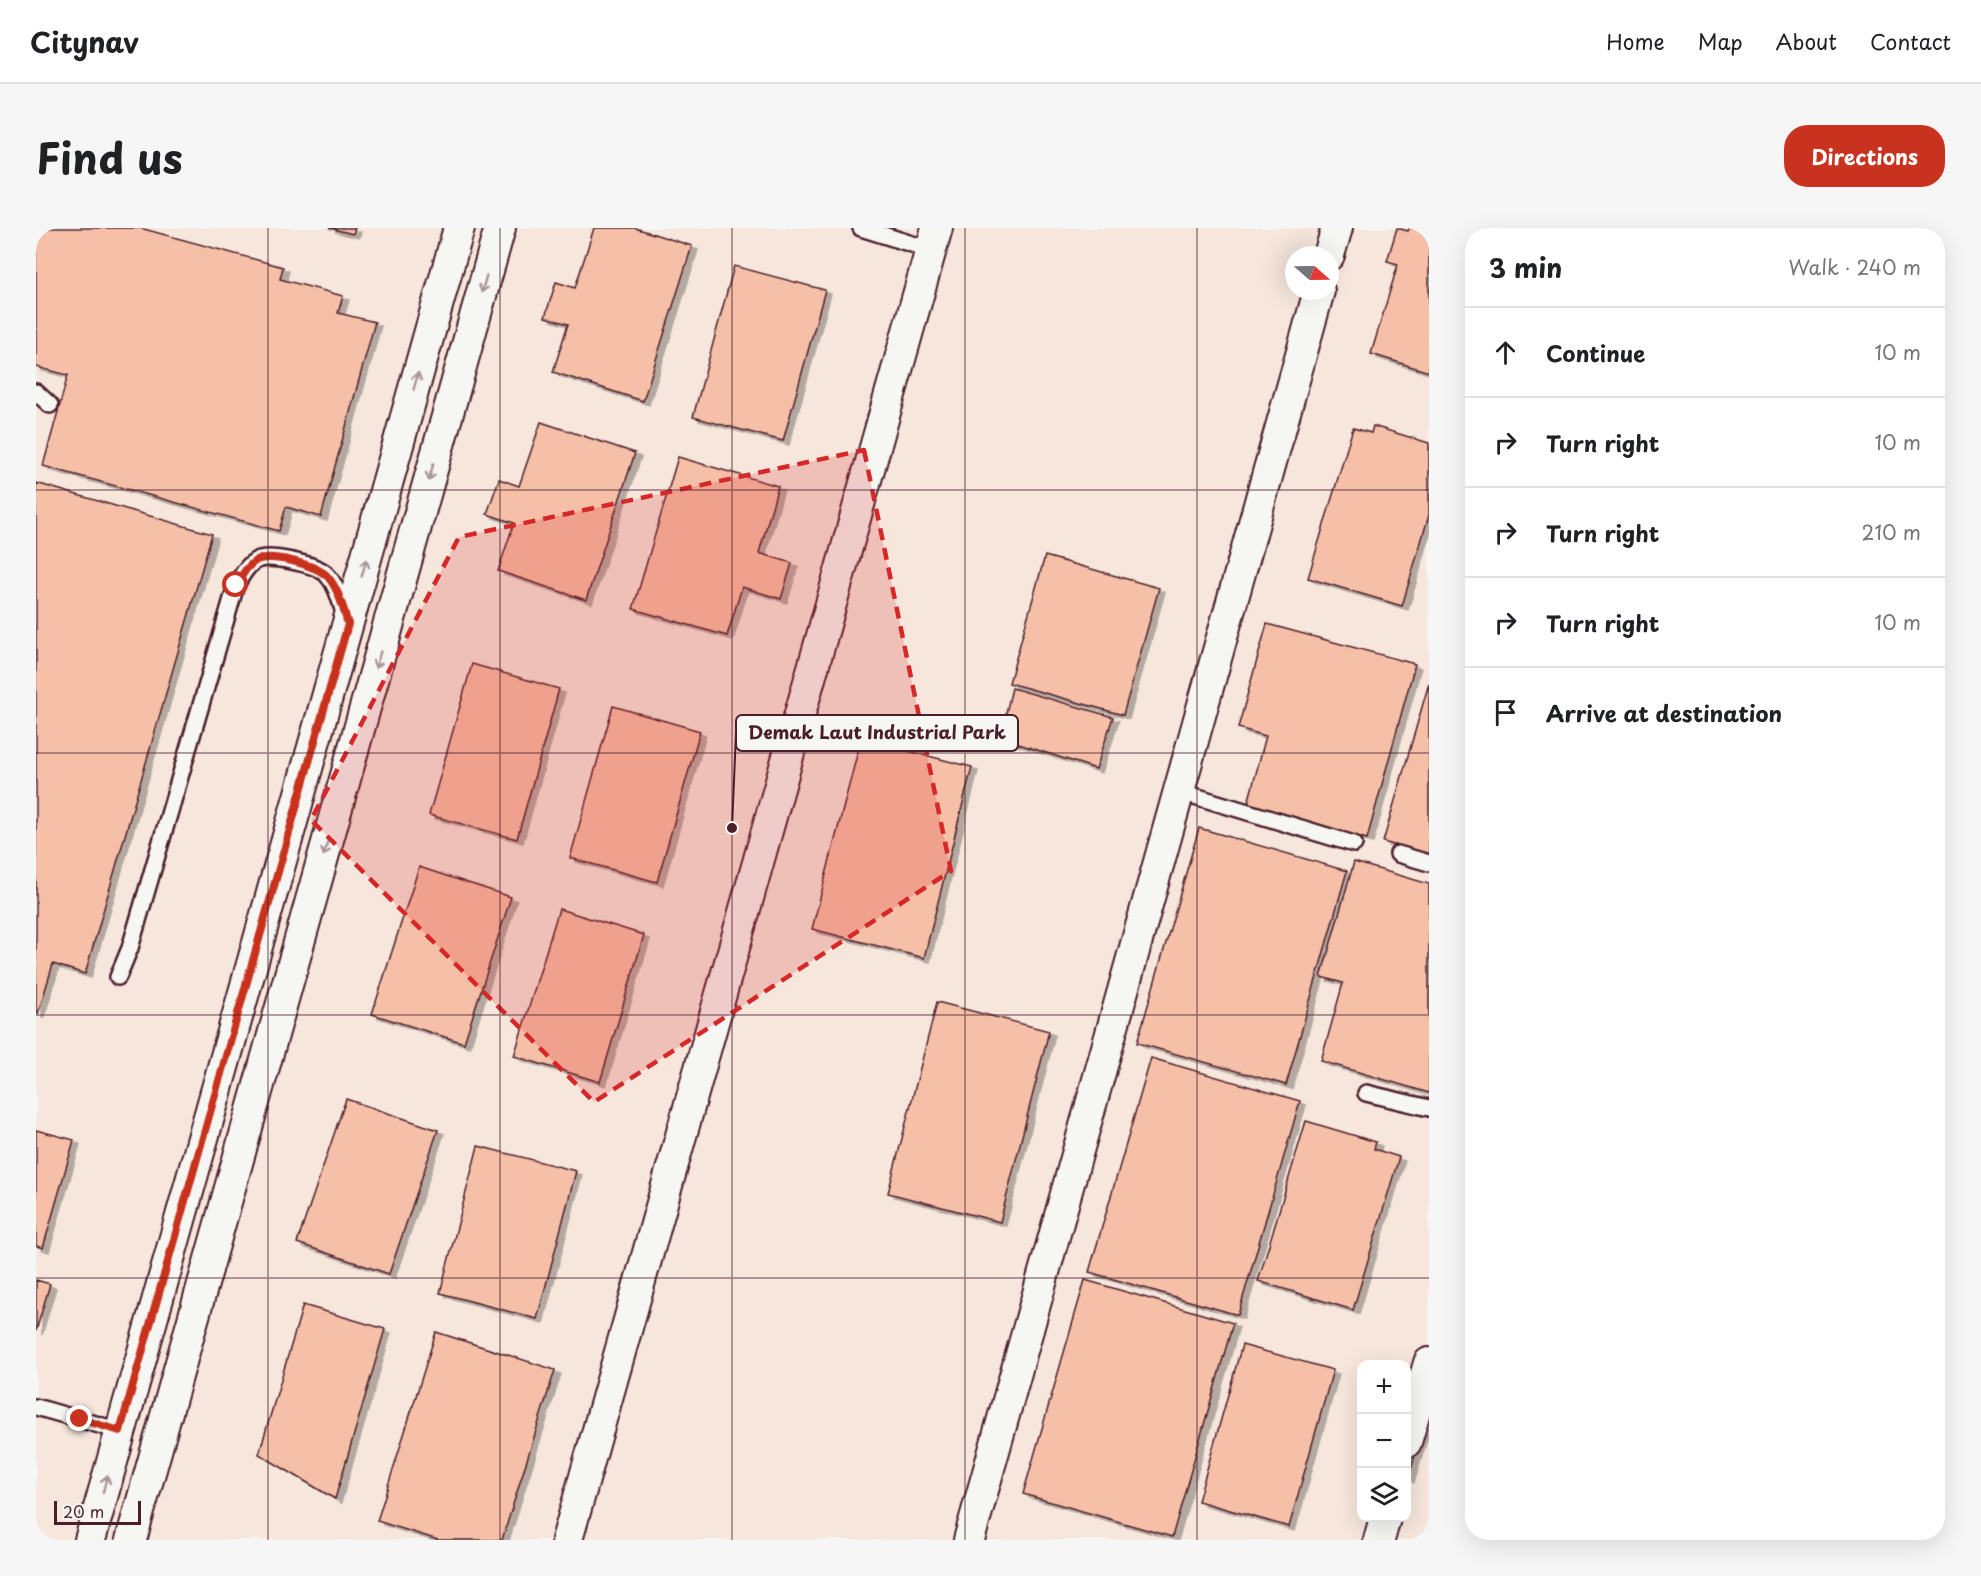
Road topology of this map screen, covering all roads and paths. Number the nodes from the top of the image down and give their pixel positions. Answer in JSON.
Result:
{"nodes":[{"id":1,"x":459,"y":228,"type":"edge"},
{"id":2,"x":500,"y":228,"type":"edge"},
{"id":3,"x":861,"y":228,"type":"edge"},
{"id":4,"x":1337,"y":228,"type":"edge"},
{"id":5,"x":934,"y":239,"type":"edge"},
{"id":6,"x":1332,"y":246,"type":"edge"},
{"id":7,"x":1316,"y":300,"type":"edge"},
{"id":8,"x":36,"y":392,"type":"edge"},
{"id":9,"x":50,"y":405,"type":"dead end"},
{"id":10,"x":348,"y":624,"type":"junction"},
{"id":11,"x":1178,"y":791,"type":"junction"},
{"id":12,"x":1353,"y":844,"type":"dead end"},
{"id":13,"x":1398,"y":854,"type":"dead end"},
{"id":14,"x":1429,"y":863,"type":"edge"},
{"id":15,"x":118,"y":977,"type":"dead end"},
{"id":16,"x":1366,"y":1093,"type":"dead end"},
{"id":17,"x":1429,"y":1108,"type":"edge"},
{"id":18,"x":1429,"y":1363,"type":"edge"},
{"id":19,"x":36,"y":1407,"type":"edge"},
{"id":20,"x":1411,"y":1428,"type":"edge"},
{"id":21,"x":120,"y":1431,"type":"junction"},
{"id":22,"x":1384,"y":1522,"type":"edge"},
{"id":23,"x":90,"y":1540,"type":"edge"},
{"id":24,"x":131,"y":1540,"type":"edge"},
{"id":25,"x":567,"y":1540,"type":"edge"},
{"id":26,"x":969,"y":1540,"type":"edge"},
{"id":27,"x":1379,"y":1540,"type":"edge"}],
"edges":[{"from":10,"to":1,"type":"street","one_way":true},
{"from":2,"to":24,"type":"street","one_way":true},
{"from":3,"to":5,"type":"lane"},
{"from":4,"to":6,"type":"street"},
{"from":5,"to":25,"type":"street"},
{"from":7,"to":11,"type":"street"},
{"from":8,"to":9,"type":"lane"},
{"from":10,"to":15,"type":"lane"},
{"from":10,"to":21,"type":"street"},
{"from":11,"to":12,"type":"lane"},
{"from":11,"to":26,"type":"street"},
{"from":13,"to":14,"type":"lane"},
{"from":16,"to":17,"type":"lane"},
{"from":18,"to":20,"type":"street"},
{"from":19,"to":21,"type":"lane"},
{"from":23,"to":21,"type":"street","one_way":true},
{"from":22,"to":27,"type":"street"}]}
